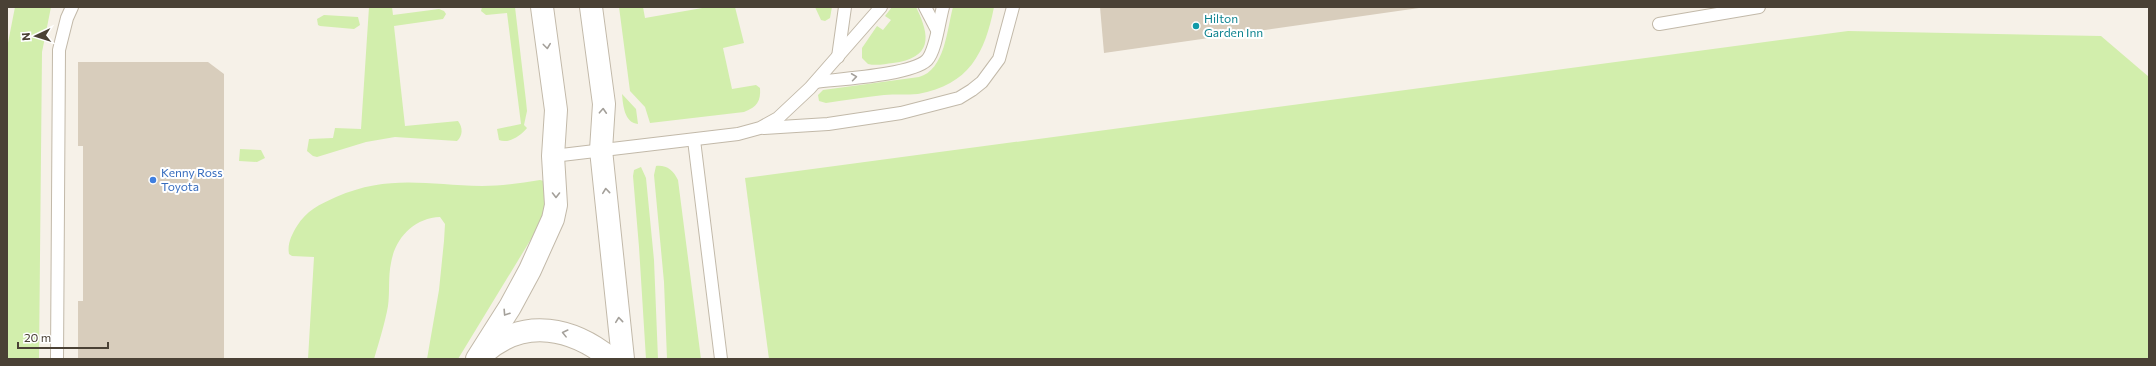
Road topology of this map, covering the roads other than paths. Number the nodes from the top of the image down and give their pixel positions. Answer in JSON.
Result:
{"nodes":[{"id":1,"x":72,"y":7,"type":"edge"},
{"id":2,"x":542,"y":7,"type":"edge"},
{"id":3,"x":591,"y":7,"type":"edge"},
{"id":4,"x":846,"y":7,"type":"edge"},
{"id":5,"x":881,"y":7,"type":"edge"},
{"id":6,"x":925,"y":7,"type":"edge"},
{"id":7,"x":943,"y":7,"type":"edge"},
{"id":8,"x":1012,"y":7,"type":"edge"},
{"id":9,"x":1759,"y":7,"type":"edge"},
{"id":10,"x":1659,"y":24,"type":"dead end"},
{"id":11,"x":937,"y":30,"type":"junction"},
{"id":12,"x":838,"y":57,"type":"junction"},
{"id":13,"x":816,"y":82,"type":"junction"},
{"id":14,"x":760,"y":128,"type":"junction"},
{"id":15,"x":694,"y":140,"type":"junction"},
{"id":16,"x":601,"y":150,"type":"junction"},
{"id":17,"x":553,"y":156,"type":"junction"},
{"id":18,"x":57,"y":359,"type":"edge"},
{"id":19,"x":477,"y":359,"type":"edge"},
{"id":20,"x":611,"y":359,"type":"edge"},
{"id":21,"x":623,"y":359,"type":"edge"},
{"id":22,"x":722,"y":359,"type":"edge"}],
"edges":[{"from":1,"to":18,"type":"lane"},
{"from":2,"to":17,"type":"street","one_way":true},
{"from":16,"to":3,"type":"street","one_way":true},
{"from":4,"to":12,"type":"lane"},
{"from":5,"to":12,"type":"lane"},
{"from":6,"to":11,"type":"lane"},
{"from":7,"to":11,"type":"lane"},
{"from":8,"to":14,"type":"lane"},
{"from":9,"to":10,"type":"lane"},
{"from":13,"to":11,"type":"lane","one_way":true},
{"from":12,"to":13,"type":"lane"},
{"from":13,"to":14,"type":"lane"},
{"from":14,"to":15,"type":"lane"},
{"from":15,"to":16,"type":"lane"},
{"from":15,"to":22,"type":"lane"},
{"from":16,"to":17,"type":"lane"},
{"from":21,"to":16,"type":"street","one_way":true},
{"from":17,"to":19,"type":"street","one_way":true},
{"from":20,"to":19,"type":"street","one_way":true}]}
